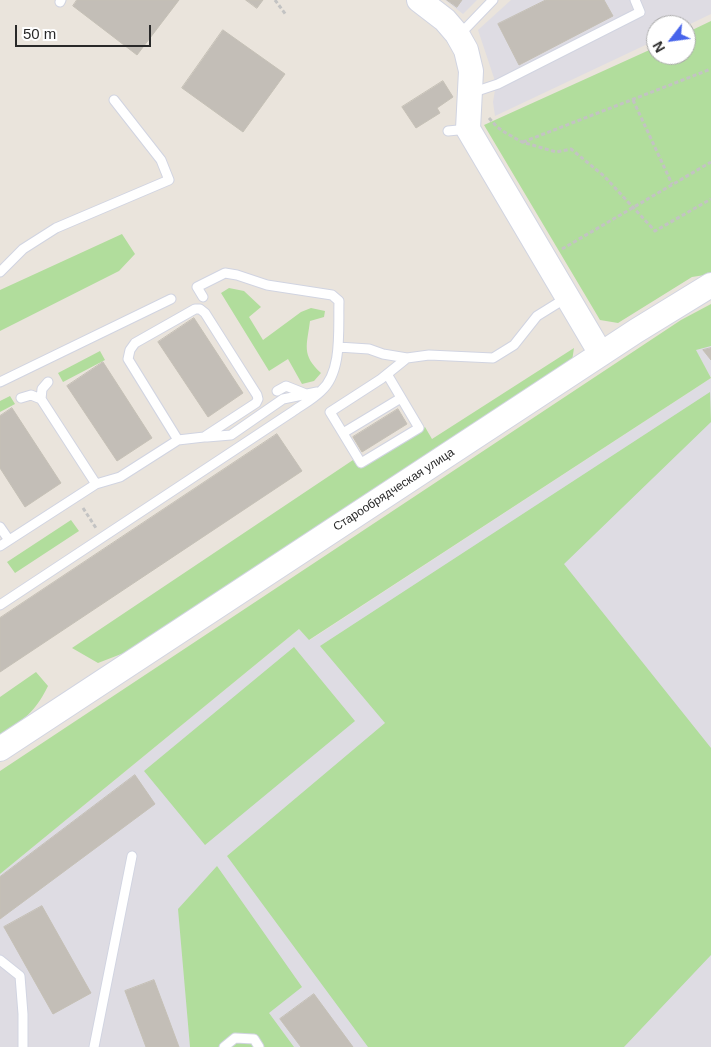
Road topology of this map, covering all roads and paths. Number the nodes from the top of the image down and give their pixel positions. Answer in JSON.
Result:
{"nodes":[{"id":1,"x":276,"y":0,"type":"edge"},
{"id":2,"x":419,"y":0,"type":"edge"},
{"id":3,"x":493,"y":0,"type":"edge"},
{"id":4,"x":635,"y":0,"type":"edge"},
{"id":5,"x":286,"y":15,"type":"dead end"},
{"id":6,"x":457,"y":34,"type":"junction"},
{"id":7,"x":711,"y":69,"type":"edge"},
{"id":8,"x":471,"y":93,"type":"junction"},
{"id":9,"x":114,"y":100,"type":"dead end"},
{"id":10,"x":634,"y":100,"type":"junction"},
{"id":11,"x":522,"y":142,"type":"junction"},
{"id":12,"x":711,"y":162,"type":"edge"},
{"id":13,"x":672,"y":184,"type":"junction"},
{"id":14,"x":711,"y":199,"type":"edge"},
{"id":15,"x":633,"y":208,"type":"junction"},
{"id":16,"x":556,"y":253,"type":"dead end"},
{"id":17,"x":0,"y":272,"type":"edge"},
{"id":18,"x":711,"y":285,"type":"edge"},
{"id":19,"x":203,"y":297,"type":"dead end"},
{"id":20,"x":567,"y":297,"type":"junction"},
{"id":21,"x":171,"y":299,"type":"dead end"},
{"id":22,"x":338,"y":348,"type":"junction"},
{"id":23,"x":601,"y":354,"type":"junction"},
{"id":24,"x":407,"y":358,"type":"junction"},
{"id":25,"x":387,"y":374,"type":"junction"},
{"id":26,"x":0,"y":382,"type":"edge"},
{"id":27,"x":48,"y":382,"type":"dead end"},
{"id":28,"x":278,"y":391,"type":"dead end"},
{"id":29,"x":322,"y":391,"type":"junction"},
{"id":30,"x":306,"y":394,"type":"junction"},
{"id":31,"x":21,"y":398,"type":"dead end"},
{"id":32,"x":401,"y":398,"type":"junction"},
{"id":33,"x":41,"y":400,"type":"junction"},
{"id":34,"x":343,"y":434,"type":"junction"},
{"id":35,"x":204,"y":437,"type":"junction"},
{"id":36,"x":178,"y":440,"type":"junction"},
{"id":37,"x":96,"y":484,"type":"junction"},
{"id":38,"x":76,"y":497,"type":"junction"},
{"id":39,"x":0,"y":527,"type":"edge"},
{"id":40,"x":98,"y":532,"type":"dead end"},
{"id":41,"x":9,"y":540,"type":"junction"},
{"id":42,"x":0,"y":546,"type":"edge"},
{"id":43,"x":0,"y":605,"type":"edge"},
{"id":44,"x":0,"y":748,"type":"edge"},
{"id":45,"x":132,"y":856,"type":"dead end"},
{"id":46,"x":0,"y":960,"type":"edge"},
{"id":47,"x":23,"y":1047,"type":"edge"},
{"id":48,"x":94,"y":1047,"type":"edge"},
{"id":49,"x":224,"y":1047,"type":"edge"},
{"id":50,"x":259,"y":1047,"type":"edge"}],
"edges":[{"from":1,"to":5,"type":"path"},
{"from":2,"to":6,"type":"street"},
{"from":3,"to":6,"type":"lane"},
{"from":4,"to":8,"type":"lane"},
{"from":6,"to":8,"type":"street"},
{"from":7,"to":10,"type":"path"},
{"from":8,"to":11,"type":"path"},
{"from":8,"to":20,"type":"street"},
{"from":9,"to":17,"type":"lane"},
{"from":10,"to":11,"type":"path"},
{"from":10,"to":13,"type":"path"},
{"from":11,"to":15,"type":"path"},
{"from":12,"to":13,"type":"path"},
{"from":13,"to":15,"type":"path"},
{"from":14,"to":15,"type":"path"},
{"from":15,"to":16,"type":"path"},
{"from":18,"to":23,"type":"street","name":"Старообрядческая улица"},
{"from":19,"to":22,"type":"lane"},
{"from":20,"to":23,"type":"street"},
{"from":20,"to":24,"type":"lane"},
{"from":21,"to":26,"type":"lane"},
{"from":22,"to":24,"type":"lane"},
{"from":22,"to":29,"type":"lane"},
{"from":23,"to":44,"type":"street","name":"Старообрядческая улица"},
{"from":24,"to":25,"type":"lane"},
{"from":25,"to":32,"type":"lane"},
{"from":25,"to":34,"type":"lane"},
{"from":27,"to":33,"type":"lane"},
{"from":28,"to":30,"type":"lane"},
{"from":29,"to":30,"type":"lane"},
{"from":29,"to":43,"type":"lane"},
{"from":30,"to":35,"type":"lane"},
{"from":31,"to":33,"type":"lane"},
{"from":32,"to":34,"type":"lane"},
{"from":32,"to":34,"type":"lane"},
{"from":33,"to":37,"type":"lane"},
{"from":35,"to":36,"type":"lane"},
{"from":35,"to":36,"type":"lane"},
{"from":36,"to":37,"type":"lane"},
{"from":37,"to":38,"type":"lane"},
{"from":38,"to":40,"type":"path"},
{"from":38,"to":41,"type":"lane"},
{"from":39,"to":41,"type":"lane"},
{"from":41,"to":42,"type":"lane"},
{"from":45,"to":48,"type":"lane"},
{"from":46,"to":47,"type":"lane"},
{"from":49,"to":50,"type":"lane"}]}
